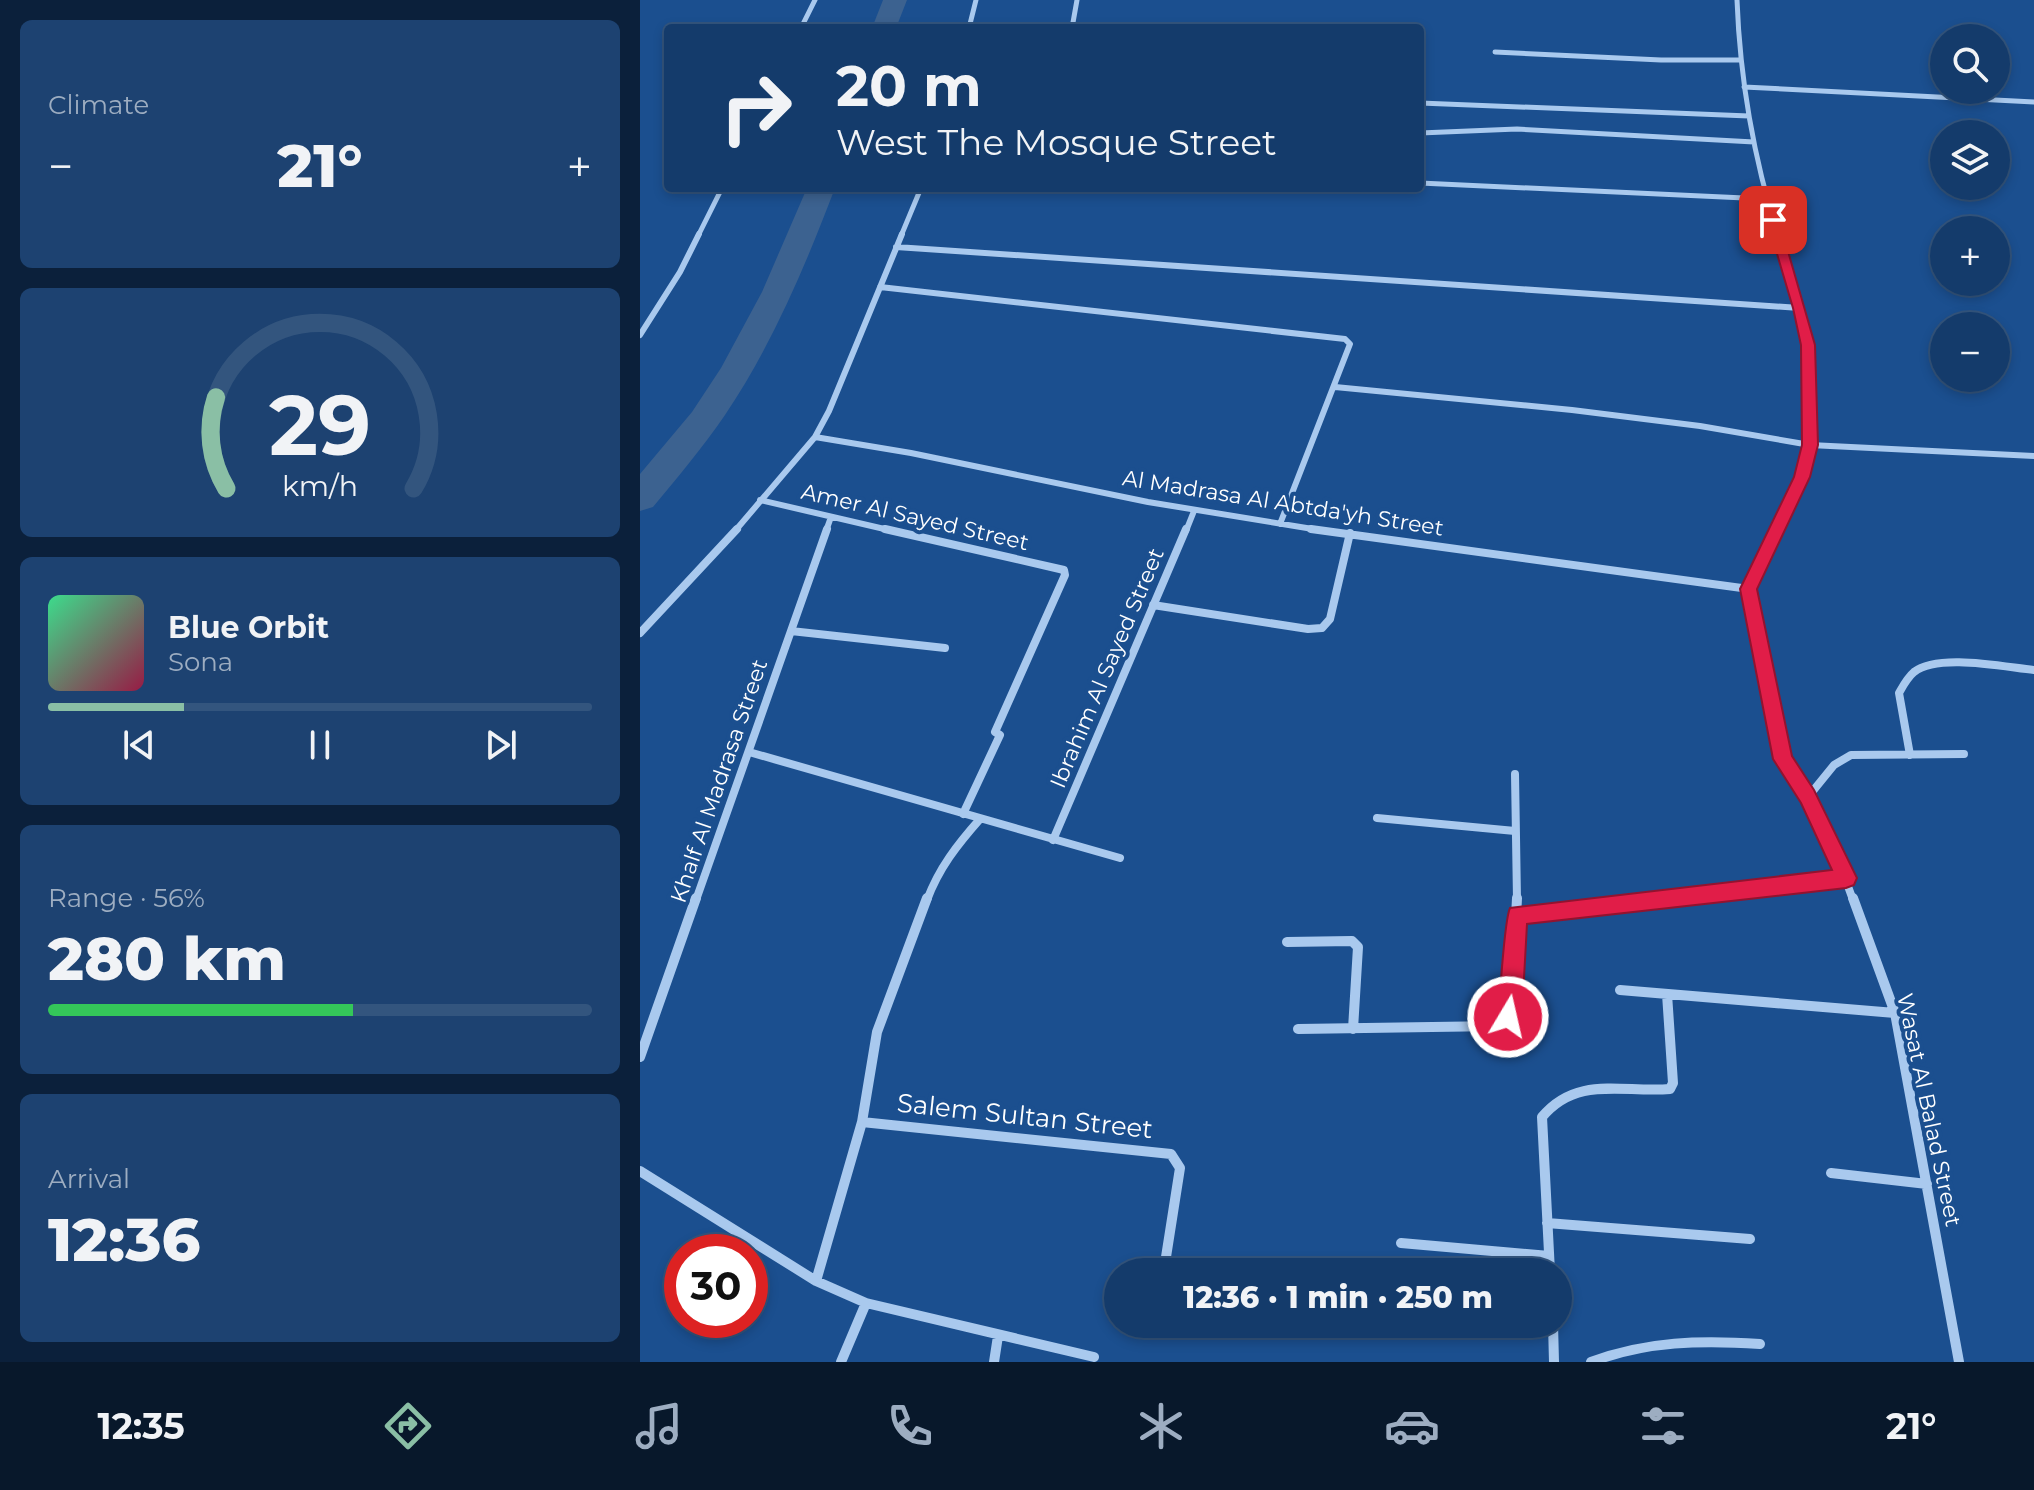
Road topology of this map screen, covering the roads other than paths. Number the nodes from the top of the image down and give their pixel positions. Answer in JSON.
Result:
{"nodes":[{"id":1,"x":815,"y":0,"type":"edge"},
{"id":2,"x":976,"y":0,"type":"edge"},
{"id":3,"x":1077,"y":0,"type":"edge"},
{"id":4,"x":1737,"y":0,"type":"edge"},
{"id":5,"x":803,"y":24,"type":"edge"},
{"id":6,"x":970,"y":24,"type":"edge"},
{"id":7,"x":1073,"y":24,"type":"edge"},
{"id":8,"x":1495,"y":52,"type":"dead end"},
{"id":9,"x":1740,"y":60,"type":"junction"},
{"id":10,"x":1744,"y":87,"type":"junction"},
{"id":11,"x":2034,"y":102,"type":"edge"},
{"id":12,"x":1424,"y":103,"type":"edge"},
{"id":13,"x":1749,"y":116,"type":"junction"},
{"id":14,"x":1424,"y":133,"type":"edge"},
{"id":15,"x":1754,"y":142,"type":"junction"},
{"id":16,"x":1424,"y":183,"type":"edge"},
{"id":17,"x":720,"y":192,"type":"edge"},
{"id":18,"x":919,"y":192,"type":"edge"},
{"id":19,"x":1766,"y":199,"type":"junction"},
{"id":20,"x":896,"y":247,"type":"junction"},
{"id":21,"x":880,"y":287,"type":"junction"},
{"id":22,"x":1800,"y":308,"type":"junction"},
{"id":23,"x":640,"y":335,"type":"edge"},
{"id":24,"x":1335,"y":387,"type":"junction"},
{"id":25,"x":815,"y":437,"type":"junction"},
{"id":26,"x":1810,"y":445,"type":"junction"},
{"id":27,"x":2034,"y":456,"type":"edge"},
{"id":28,"x":760,"y":500,"type":"junction"},
{"id":29,"x":1194,"y":511,"type":"junction"},
{"id":30,"x":831,"y":517,"type":"junction"},
{"id":31,"x":1280,"y":524,"type":"junction"},
{"id":32,"x":1350,"y":533,"type":"junction"},
{"id":33,"x":1749,"y":589,"type":"junction"},
{"id":34,"x":1153,"y":605,"type":"junction"},
{"id":35,"x":791,"y":631,"type":"junction"},
{"id":36,"x":640,"y":633,"type":"edge"},
{"id":37,"x":945,"y":648,"type":"dead end"},
{"id":38,"x":2034,"y":670,"type":"edge"},
{"id":39,"x":749,"y":752,"type":"junction"},
{"id":40,"x":1964,"y":754,"type":"dead end"},
{"id":41,"x":1910,"y":755,"type":"junction"},
{"id":42,"x":1515,"y":774,"type":"dead end"},
{"id":43,"x":1808,"y":797,"type":"junction"},
{"id":44,"x":963,"y":814,"type":"junction"},
{"id":45,"x":1377,"y":818,"type":"dead end"},
{"id":46,"x":980,"y":819,"type":"junction"},
{"id":47,"x":1515,"y":831,"type":"junction"},
{"id":48,"x":1053,"y":840,"type":"junction"},
{"id":49,"x":1120,"y":858,"type":"dead end"},
{"id":50,"x":1846,"y":878,"type":"junction"},
{"id":51,"x":1517,"y":915,"type":"junction"},
{"id":52,"x":1287,"y":942,"type":"dead end"},
{"id":53,"x":1620,"y":990,"type":"dead end"},
{"id":54,"x":1667,"y":994,"type":"junction"},
{"id":55,"x":1895,"y":1013,"type":"junction"},
{"id":56,"x":1298,"y":1029,"type":"dead end"},
{"id":57,"x":1353,"y":1029,"type":"junction"},
{"id":58,"x":640,"y":1057,"type":"edge"},
{"id":59,"x":862,"y":1122,"type":"junction"},
{"id":60,"x":640,"y":1171,"type":"edge"},
{"id":61,"x":1831,"y":1173,"type":"dead end"},
{"id":62,"x":1927,"y":1184,"type":"junction"},
{"id":63,"x":1547,"y":1223,"type":"junction"},
{"id":64,"x":1750,"y":1239,"type":"dead end"},
{"id":65,"x":1401,"y":1243,"type":"dead end"},
{"id":66,"x":1549,"y":1256,"type":"joint"},
{"id":67,"x":1166,"y":1257,"type":"dead end"},
{"id":68,"x":816,"y":1281,"type":"junction"},
{"id":69,"x":866,"y":1303,"type":"junction"},
{"id":70,"x":998,"y":1336,"type":"junction"},
{"id":71,"x":1553,"y":1338,"type":"edge"},
{"id":72,"x":1760,"y":1344,"type":"dead end"},
{"id":73,"x":1094,"y":1357,"type":"dead end"},
{"id":74,"x":841,"y":1362,"type":"edge"},
{"id":75,"x":994,"y":1362,"type":"edge"},
{"id":76,"x":1554,"y":1362,"type":"edge"},
{"id":77,"x":1591,"y":1362,"type":"edge"},
{"id":78,"x":1959,"y":1362,"type":"edge"}],
"edges":[{"from":1,"to":5,"type":"street"},
{"from":2,"to":6,"type":"street"},
{"from":3,"to":7,"type":"street"},
{"from":4,"to":9,"type":"street"},
{"from":8,"to":9,"type":"street"},
{"from":9,"to":10,"type":"street"},
{"from":10,"to":11,"type":"street"},
{"from":10,"to":13,"type":"street"},
{"from":12,"to":13,"type":"street"},
{"from":13,"to":15,"type":"street"},
{"from":14,"to":15,"type":"street"},
{"from":15,"to":19,"type":"street"},
{"from":16,"to":19,"type":"street"},
{"from":17,"to":23,"type":"street"},
{"from":18,"to":20,"type":"street"},
{"from":19,"to":22,"type":"street"},
{"from":20,"to":21,"type":"street"},
{"from":20,"to":22,"type":"street"},
{"from":21,"to":24,"type":"street"},
{"from":21,"to":25,"type":"street"},
{"from":22,"to":26,"type":"street"},
{"from":24,"to":26,"type":"street"},
{"from":24,"to":31,"type":"street"},
{"from":25,"to":28,"type":"street"},
{"from":25,"to":29,"type":"street","name":"Al Madrasa Al Abtda'yh Street"},
{"from":26,"to":27,"type":"street"},
{"from":26,"to":33,"type":"street"},
{"from":28,"to":30,"type":"street","name":"Amer Al Sayed Street"},
{"from":28,"to":36,"type":"street"},
{"from":29,"to":31,"type":"street","name":"Al Madrasa Al Abtda'yh Street"},
{"from":29,"to":34,"type":"street","name":"Ibrahim Al Sayed Street"},
{"from":30,"to":35,"type":"street","name":"Khalf Al Madrasa Street"},
{"from":30,"to":44,"type":"street","name":"Amer Al Sayed Street"},
{"from":31,"to":32,"type":"street","name":"Al Madrasa Al Abtda'yh Street"},
{"from":32,"to":33,"type":"street","name":"Al Madrasa Al Abtda'yh Street"},
{"from":32,"to":34,"type":"street"},
{"from":33,"to":43,"type":"street","name":"Wasat Al Balad Street"},
{"from":34,"to":48,"type":"street","name":"Ibrahim Al Sayed Street"},
{"from":35,"to":37,"type":"street"},
{"from":35,"to":39,"type":"street","name":"Khalf Al Madrasa Street"},
{"from":38,"to":41,"type":"street"},
{"from":39,"to":44,"type":"street"},
{"from":39,"to":58,"type":"street","name":"Khalf Al Madrasa Street"},
{"from":40,"to":41,"type":"street"},
{"from":41,"to":43,"type":"street"},
{"from":42,"to":47,"type":"street"},
{"from":43,"to":50,"type":"street","name":"Wasat Al Balad Street"},
{"from":44,"to":46,"type":"street"},
{"from":45,"to":47,"type":"street"},
{"from":46,"to":48,"type":"street"},
{"from":46,"to":59,"type":"street"},
{"from":47,"to":51,"type":"street"},
{"from":48,"to":49,"type":"street"},
{"from":50,"to":51,"type":"street"},
{"from":50,"to":55,"type":"street","name":"Wasat Al Balad Street"},
{"from":51,"to":57,"type":"street"},
{"from":52,"to":57,"type":"street"},
{"from":53,"to":54,"type":"street"},
{"from":54,"to":55,"type":"street"},
{"from":54,"to":63,"type":"street"},
{"from":55,"to":62,"type":"street","name":"Wasat Al Balad Street"},
{"from":56,"to":57,"type":"street"},
{"from":59,"to":67,"type":"street","name":"Salem Sultan Street"},
{"from":59,"to":68,"type":"street"},
{"from":60,"to":68,"type":"street"},
{"from":61,"to":62,"type":"street"},
{"from":62,"to":78,"type":"street","name":"Wasat Al Balad Street"},
{"from":63,"to":64,"type":"street"},
{"from":63,"to":66,"type":"street"},
{"from":65,"to":66,"type":"street"},
{"from":68,"to":69,"type":"street"},
{"from":69,"to":70,"type":"street"},
{"from":69,"to":74,"type":"street"},
{"from":70,"to":73,"type":"street"},
{"from":70,"to":75,"type":"street"},
{"from":71,"to":76,"type":"street"},
{"from":72,"to":77,"type":"street"}]}
